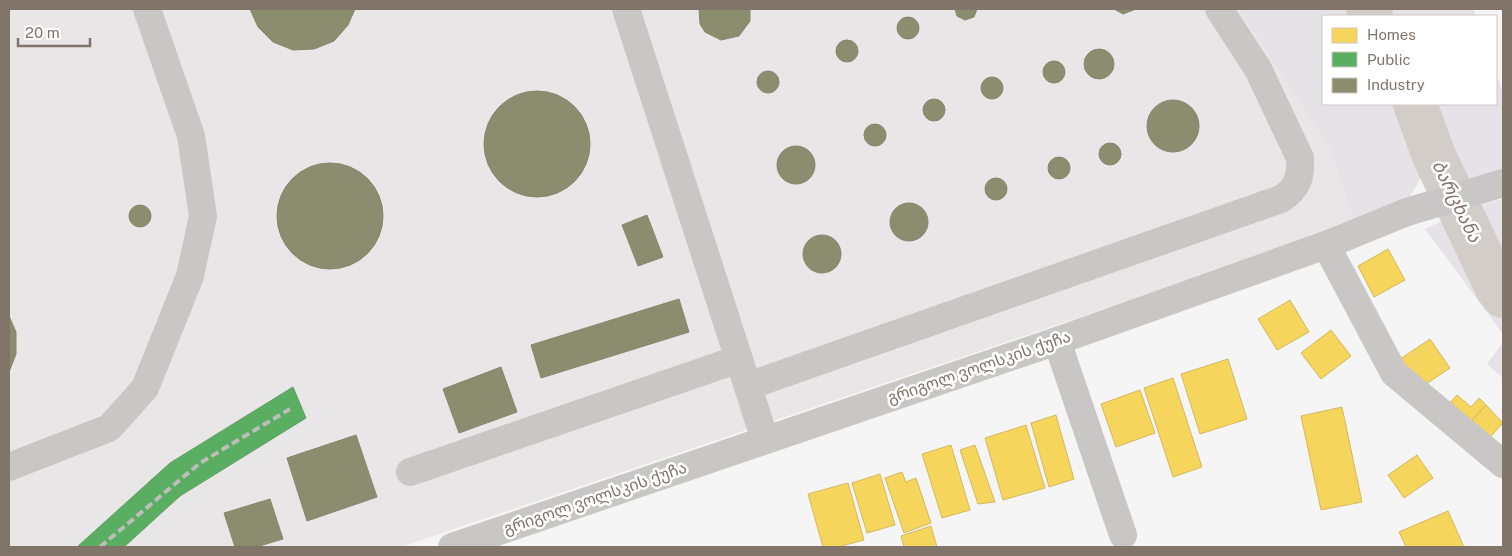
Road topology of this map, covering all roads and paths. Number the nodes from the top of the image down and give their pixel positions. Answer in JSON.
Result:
{"nodes":[{"id":1,"x":147,"y":9,"type":"edge"},
{"id":2,"x":626,"y":9,"type":"edge"},
{"id":3,"x":1220,"y":9,"type":"edge"},
{"id":4,"x":1494,"y":185,"type":"edge"},
{"id":5,"x":1326,"y":245,"type":"junction"},
{"id":6,"x":1057,"y":341,"type":"junction"},
{"id":7,"x":740,"y":360,"type":"junction"},
{"id":8,"x":748,"y":386,"type":"junction"},
{"id":9,"x":765,"y":440,"type":"junction"},
{"id":10,"x":1503,"y":464,"type":"edge"},
{"id":11,"x":9,"y":467,"type":"edge"},
{"id":12,"x":410,"y":472,"type":"dead end"},
{"id":13,"x":1123,"y":535,"type":"dead end"},
{"id":14,"x":452,"y":547,"type":"edge"}],
"edges":[{"from":1,"to":11,"type":"street"},
{"from":2,"to":7,"type":"street"},
{"from":3,"to":8,"type":"street"},
{"from":4,"to":5,"type":"street","name":"გრიგოლ ვოლსკის ქუჩა"},
{"from":5,"to":6,"type":"street","name":"გრიგოლ ვოლსკის ქუჩა"},
{"from":5,"to":10,"type":"street"},
{"from":6,"to":9,"type":"street","name":"გრიგოლ ვოლსკის ქუჩა"},
{"from":6,"to":13,"type":"street"},
{"from":7,"to":8,"type":"street"},
{"from":7,"to":12,"type":"street"},
{"from":8,"to":9,"type":"street"},
{"from":9,"to":14,"type":"street","name":"გრიგოლ ვოლსკის ქუჩა"}]}
